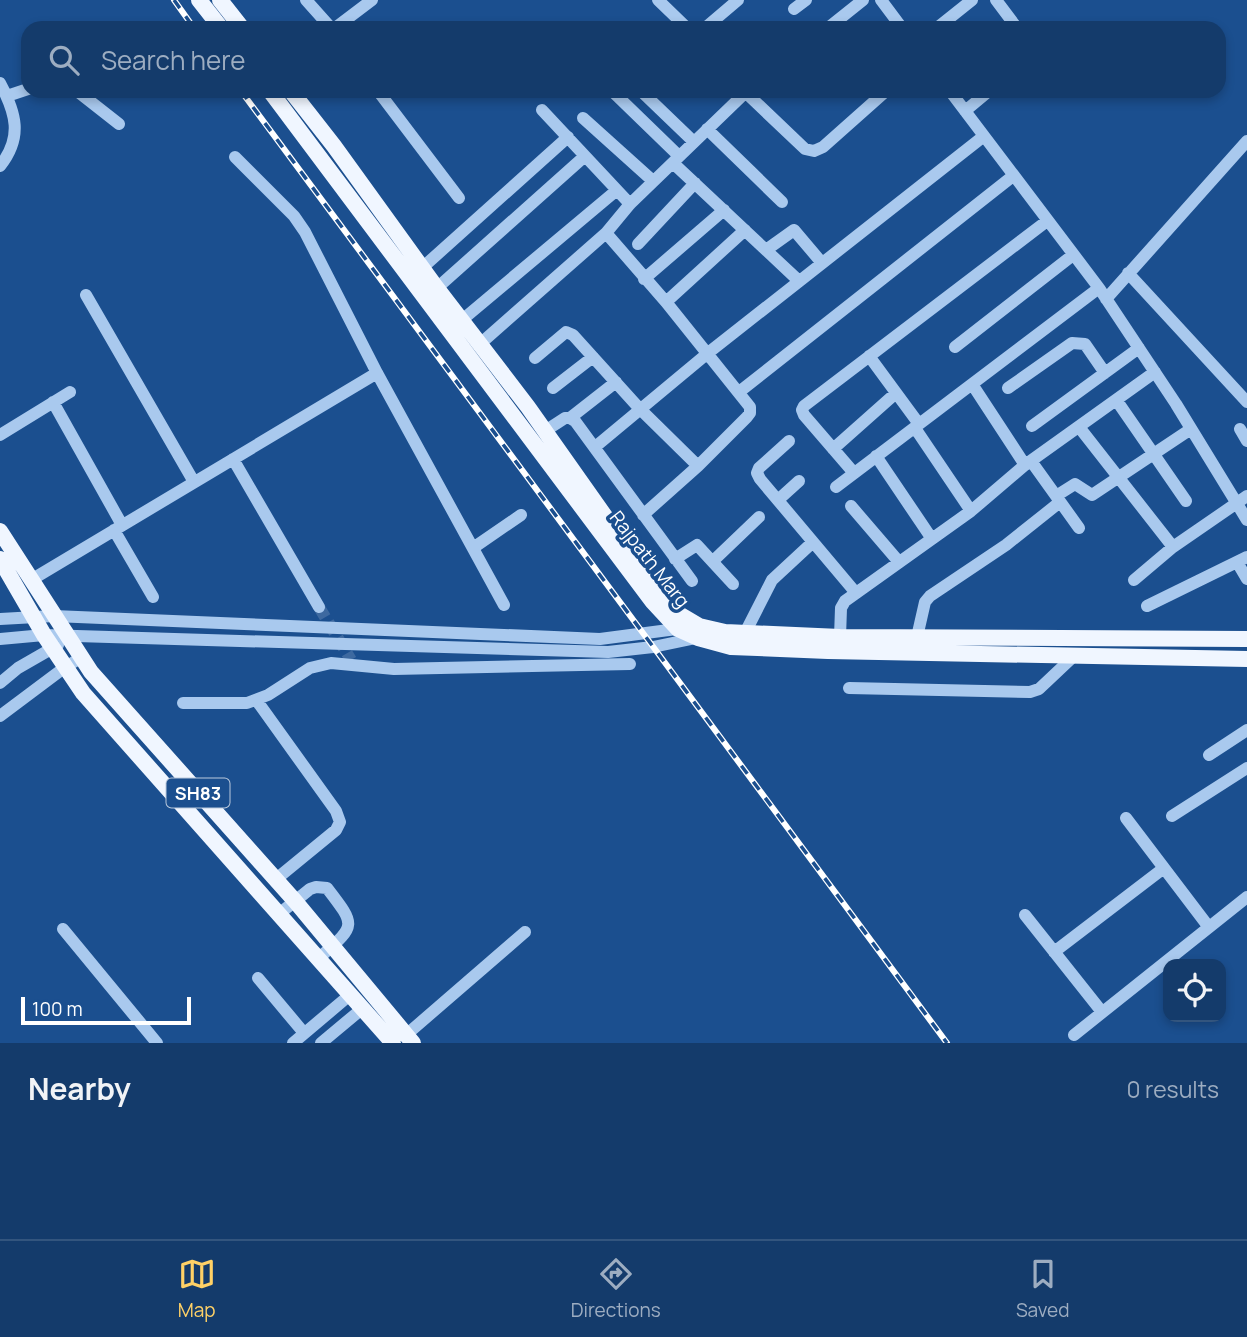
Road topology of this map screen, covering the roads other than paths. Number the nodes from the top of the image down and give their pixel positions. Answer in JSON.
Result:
{"nodes":[{"id":1,"x":199,"y":0,"type":"edge"},
{"id":2,"x":220,"y":0,"type":"edge"},
{"id":3,"x":306,"y":0,"type":"edge"},
{"id":4,"x":372,"y":0,"type":"edge"},
{"id":5,"x":658,"y":0,"type":"edge"},
{"id":6,"x":738,"y":0,"type":"edge"},
{"id":7,"x":806,"y":0,"type":"edge"},
{"id":8,"x":863,"y":0,"type":"edge"},
{"id":9,"x":881,"y":0,"type":"edge"},
{"id":10,"x":972,"y":0,"type":"edge"},
{"id":11,"x":996,"y":0,"type":"edge"},
{"id":12,"x":794,"y":9,"type":"dead end"},
{"id":13,"x":216,"y":21,"type":"edge"},
{"id":14,"x":236,"y":21,"type":"edge"},
{"id":15,"x":326,"y":21,"type":"edge"},
{"id":16,"x":343,"y":21,"type":"edge"},
{"id":17,"x":680,"y":21,"type":"edge"},
{"id":18,"x":713,"y":21,"type":"edge"},
{"id":19,"x":837,"y":21,"type":"edge"},
{"id":20,"x":897,"y":21,"type":"edge"},
{"id":21,"x":946,"y":21,"type":"edge"},
{"id":22,"x":1012,"y":21,"type":"edge"},
{"id":23,"x":0,"y":83,"type":"edge"},
{"id":24,"x":21,"y":91,"type":"edge"},
{"id":25,"x":7,"y":96,"type":"junction"},
{"id":26,"x":86,"y":98,"type":"edge"},
{"id":27,"x":275,"y":98,"type":"edge"},
{"id":28,"x":296,"y":98,"type":"edge"},
{"id":29,"x":383,"y":98,"type":"edge"},
{"id":30,"x":619,"y":98,"type":"edge"},
{"id":31,"x":648,"y":98,"type":"edge"},
{"id":32,"x":739,"y":98,"type":"edge"},
{"id":33,"x":751,"y":98,"type":"edge"},
{"id":34,"x":878,"y":98,"type":"edge"},
{"id":35,"x":955,"y":98,"type":"edge"},
{"id":36,"x":981,"y":98,"type":"edge"},
{"id":37,"x":542,"y":110,"type":"dead end"},
{"id":38,"x":965,"y":111,"type":"junction"},
{"id":39,"x":583,"y":118,"type":"dead end"},
{"id":40,"x":119,"y":124,"type":"dead end"},
{"id":41,"x":707,"y":130,"type":"junction"},
{"id":42,"x":985,"y":136,"type":"junction"},
{"id":43,"x":568,"y":137,"type":"junction"},
{"id":44,"x":1247,"y":141,"type":"edge"},
{"id":45,"x":694,"y":142,"type":"junction"},
{"id":46,"x":585,"y":156,"type":"junction"},
{"id":47,"x":234,"y":157,"type":"dead end"},
{"id":48,"x":676,"y":159,"type":"junction"},
{"id":49,"x":0,"y":166,"type":"edge"},
{"id":50,"x":1013,"y":177,"type":"junction"},
{"id":51,"x":653,"y":181,"type":"junction"},
{"id":52,"x":695,"y":183,"type":"junction"},
{"id":53,"x":617,"y":190,"type":"junction"},
{"id":54,"x":459,"y":198,"type":"dead end"},
{"id":55,"x":782,"y":202,"type":"dead end"},
{"id":56,"x":630,"y":204,"type":"junction"},
{"id":57,"x":724,"y":210,"type":"junction"},
{"id":58,"x":1047,"y":221,"type":"junction"},
{"id":59,"x":746,"y":230,"type":"junction"},
{"id":60,"x":606,"y":233,"type":"junction"},
{"id":61,"x":638,"y":244,"type":"dead end"},
{"id":62,"x":766,"y":250,"type":"junction"},
{"id":63,"x":1073,"y":255,"type":"junction"},
{"id":64,"x":822,"y":263,"type":"junction"},
{"id":65,"x":422,"y":268,"type":"junction"},
{"id":66,"x":1128,"y":274,"type":"junction"},
{"id":67,"x":644,"y":279,"type":"junction"},
{"id":68,"x":799,"y":281,"type":"junction"},
{"id":69,"x":437,"y":288,"type":"junction"},
{"id":70,"x":1102,"y":293,"type":"junction"},
{"id":71,"x":86,"y":295,"type":"dead end"},
{"id":72,"x":666,"y":302,"type":"junction"},
{"id":73,"x":462,"y":320,"type":"junction"},
{"id":74,"x":480,"y":344,"type":"junction"},
{"id":75,"x":955,"y":347,"type":"dead end"},
{"id":76,"x":1139,"y":348,"type":"junction"},
{"id":77,"x":708,"y":353,"type":"junction"},
{"id":78,"x":869,"y":356,"type":"junction"},
{"id":79,"x":593,"y":357,"type":"junction"},
{"id":80,"x":535,"y":358,"type":"dead end"},
{"id":81,"x":1155,"y":372,"type":"junction"},
{"id":82,"x":377,"y":373,"type":"junction"},
{"id":83,"x":1105,"y":373,"type":"junction"},
{"id":84,"x":616,"y":382,"type":"junction"},
{"id":85,"x":972,"y":384,"type":"junction"},
{"id":86,"x":554,"y":388,"type":"dead end"},
{"id":87,"x":1009,"y":388,"type":"dead end"},
{"id":88,"x":70,"y":392,"type":"dead end"},
{"id":89,"x":739,"y":392,"type":"junction"},
{"id":90,"x":896,"y":393,"type":"junction"},
{"id":91,"x":1117,"y":401,"type":"junction"},
{"id":92,"x":53,"y":402,"type":"junction"},
{"id":93,"x":1247,"y":402,"type":"edge"},
{"id":94,"x":639,"y":408,"type":"junction"},
{"id":95,"x":570,"y":418,"type":"junction"},
{"id":96,"x":917,"y":426,"type":"junction"},
{"id":97,"x":1032,"y":426,"type":"dead end"},
{"id":98,"x":1079,"y":428,"type":"junction"},
{"id":99,"x":1191,"y":429,"type":"junction"},
{"id":100,"x":1240,"y":429,"type":"dead end"},
{"id":101,"x":545,"y":431,"type":"junction"},
{"id":102,"x":0,"y":435,"type":"edge"},
{"id":103,"x":789,"y":441,"type":"dead end"},
{"id":104,"x":1247,"y":441,"type":"edge"},
{"id":105,"x":595,"y":447,"type":"junction"},
{"id":106,"x":833,"y":449,"type":"junction"},
{"id":107,"x":1154,"y":454,"type":"junction"},
{"id":108,"x":876,"y":456,"type":"junction"},
{"id":109,"x":233,"y":459,"type":"junction"},
{"id":110,"x":1028,"y":463,"type":"junction"},
{"id":111,"x":698,"y":466,"type":"junction"},
{"id":112,"x":854,"y":473,"type":"junction"},
{"id":113,"x":1119,"y":478,"type":"junction"},
{"id":114,"x":799,"y":481,"type":"dead end"},
{"id":115,"x":194,"y":482,"type":"junction"},
{"id":116,"x":836,"y":487,"type":"dead end"},
{"id":117,"x":1058,"y":499,"type":"junction"},
{"id":118,"x":1242,"y":499,"type":"edge"},
{"id":119,"x":778,"y":500,"type":"junction"},
{"id":120,"x":1186,"y":501,"type":"dead end"},
{"id":121,"x":851,"y":506,"type":"dead end"},
{"id":122,"x":971,"y":511,"type":"junction"},
{"id":123,"x":521,"y":515,"type":"dead end"},
{"id":124,"x":643,"y":515,"type":"junction"},
{"id":125,"x":759,"y":517,"type":"dead end"},
{"id":126,"x":1247,"y":520,"type":"edge"},
{"id":127,"x":118,"y":528,"type":"junction"},
{"id":128,"x":1079,"y":528,"type":"dead end"},
{"id":129,"x":0,"y":531,"type":"edge"},
{"id":130,"x":933,"y":540,"type":"junction"},
{"id":131,"x":813,"y":542,"type":"junction"},
{"id":132,"x":1173,"y":547,"type":"junction"},
{"id":133,"x":473,"y":548,"type":"junction"},
{"id":134,"x":0,"y":559,"type":"edge"},
{"id":135,"x":675,"y":559,"type":"junction"},
{"id":136,"x":1242,"y":559,"type":"edge"},
{"id":137,"x":713,"y":561,"type":"junction"},
{"id":138,"x":899,"y":562,"type":"junction"},
{"id":139,"x":1247,"y":579,"type":"edge"},
{"id":140,"x":31,"y":580,"type":"junction"},
{"id":141,"x":1135,"y":580,"type":"dead end"},
{"id":142,"x":692,"y":581,"type":"dead end"},
{"id":143,"x":733,"y":584,"type":"dead end"},
{"id":144,"x":856,"y":593,"type":"junction"},
{"id":145,"x":152,"y":597,"type":"dead end"},
{"id":146,"x":504,"y":605,"type":"dead end"},
{"id":147,"x":1147,"y":606,"type":"dead end"},
{"id":148,"x":319,"y":607,"type":"tunnel mouth"},
{"id":149,"x":35,"y":616,"type":"junction"},
{"id":150,"x":54,"y":616,"type":"junction"},
{"id":151,"x":0,"y":619,"type":"edge"},
{"id":152,"x":678,"y":628,"type":"junction"},
{"id":153,"x":698,"y":632,"type":"junction"},
{"id":154,"x":745,"y":633,"type":"junction"},
{"id":155,"x":840,"y":636,"type":"junction"},
{"id":156,"x":917,"y":637,"type":"junction"},
{"id":157,"x":0,"y":639,"type":"edge"},
{"id":158,"x":68,"y":639,"type":"junction"},
{"id":159,"x":1247,"y":639,"type":"edge"},
{"id":160,"x":48,"y":641,"type":"junction"},
{"id":161,"x":1074,"y":656,"type":"junction"},
{"id":162,"x":82,"y":657,"type":"junction"},
{"id":163,"x":1247,"y":659,"type":"edge"},
{"id":164,"x":630,"y":664,"type":"dead end"},
{"id":165,"x":64,"y":668,"type":"junction"},
{"id":166,"x":0,"y":682,"type":"edge"},
{"id":167,"x":849,"y":688,"type":"dead end"},
{"id":168,"x":257,"y":701,"type":"junction"},
{"id":169,"x":183,"y":703,"type":"dead end"},
{"id":170,"x":0,"y":716,"type":"edge"},
{"id":171,"x":1247,"y":730,"type":"edge"},
{"id":172,"x":1209,"y":755,"type":"dead end"},
{"id":173,"x":1247,"y":768,"type":"edge"},
{"id":174,"x":1172,"y":816,"type":"dead end"},
{"id":175,"x":1126,"y":818,"type":"dead end"},
{"id":176,"x":1164,"y":868,"type":"junction"},
{"id":177,"x":275,"y":880,"type":"junction"},
{"id":178,"x":1247,"y":897,"type":"edge"},
{"id":179,"x":295,"y":901,"type":"junction"},
{"id":180,"x":279,"y":914,"type":"junction"},
{"id":181,"x":1025,"y":915,"type":"dead end"},
{"id":182,"x":1209,"y":926,"type":"junction"},
{"id":183,"x":63,"y":929,"type":"dead end"},
{"id":184,"x":525,"y":932,"type":"dead end"},
{"id":185,"x":332,"y":946,"type":"junction"},
{"id":186,"x":1055,"y":952,"type":"junction"},
{"id":187,"x":318,"y":958,"type":"junction"},
{"id":188,"x":258,"y":978,"type":"dead end"},
{"id":189,"x":351,"y":994,"type":"junction"},
{"id":190,"x":363,"y":1008,"type":"junction"},
{"id":191,"x":1101,"y":1012,"type":"junction"},
{"id":192,"x":304,"y":1033,"type":"junction"},
{"id":193,"x":1074,"y":1035,"type":"dead end"},
{"id":194,"x":404,"y":1040,"type":"edge"},
{"id":195,"x":157,"y":1043,"type":"edge"},
{"id":196,"x":293,"y":1043,"type":"edge"},
{"id":197,"x":321,"y":1043,"type":"edge"}],
"edges":[{"from":1,"to":13,"type":"main road"},
{"from":2,"to":14,"type":"main road"},
{"from":3,"to":15,"type":"street"},
{"from":4,"to":16,"type":"street"},
{"from":5,"to":17,"type":"street"},
{"from":6,"to":18,"type":"street"},
{"from":7,"to":12,"type":"street"},
{"from":8,"to":19,"type":"street"},
{"from":9,"to":20,"type":"street"},
{"from":10,"to":21,"type":"street"},
{"from":11,"to":22,"type":"street"},
{"from":23,"to":25,"type":"street"},
{"from":24,"to":25,"type":"street"},
{"from":25,"to":49,"type":"street"},
{"from":26,"to":40,"type":"street"},
{"from":27,"to":152,"type":"main road","name":"Rajpath Marg"},
{"from":28,"to":65,"type":"main road","name":"Rajpath Marg"},
{"from":29,"to":54,"type":"street"},
{"from":30,"to":48,"type":"street"},
{"from":31,"to":45,"type":"street"},
{"from":32,"to":41,"type":"street"},
{"from":33,"to":34,"type":"street"},
{"from":35,"to":38,"type":"street"},
{"from":36,"to":38,"type":"street"},
{"from":37,"to":43,"type":"street"},
{"from":38,"to":42,"type":"street"},
{"from":39,"to":51,"type":"street"},
{"from":41,"to":45,"type":"street"},
{"from":41,"to":55,"type":"street"},
{"from":42,"to":50,"type":"street"},
{"from":42,"to":64,"type":"street"},
{"from":43,"to":46,"type":"street"},
{"from":43,"to":65,"type":"street"},
{"from":44,"to":66,"type":"street"},
{"from":45,"to":48,"type":"street"},
{"from":46,"to":53,"type":"street"},
{"from":46,"to":69,"type":"street"},
{"from":47,"to":82,"type":"street"},
{"from":48,"to":51,"type":"street"},
{"from":48,"to":52,"type":"street"},
{"from":50,"to":58,"type":"street"},
{"from":50,"to":89,"type":"street"},
{"from":51,"to":56,"type":"street"},
{"from":52,"to":57,"type":"street"},
{"from":52,"to":61,"type":"street"},
{"from":53,"to":56,"type":"street"},
{"from":53,"to":73,"type":"street"},
{"from":56,"to":60,"type":"street"},
{"from":57,"to":59,"type":"street"},
{"from":57,"to":67,"type":"street"},
{"from":58,"to":63,"type":"street"},
{"from":58,"to":78,"type":"street"},
{"from":59,"to":62,"type":"street"},
{"from":59,"to":72,"type":"street"},
{"from":60,"to":67,"type":"street"},
{"from":60,"to":74,"type":"street"},
{"from":62,"to":64,"type":"street"},
{"from":62,"to":68,"type":"street"},
{"from":63,"to":70,"type":"street"},
{"from":63,"to":75,"type":"street"},
{"from":64,"to":68,"type":"street"},
{"from":65,"to":69,"type":"main road","name":"Rajpath Marg"},
{"from":66,"to":70,"type":"street"},
{"from":66,"to":93,"type":"street"},
{"from":67,"to":72,"type":"street"},
{"from":68,"to":77,"type":"street"},
{"from":69,"to":73,"type":"main road","name":"Rajpath Marg"},
{"from":70,"to":76,"type":"street"},
{"from":70,"to":85,"type":"street"},
{"from":71,"to":115,"type":"street"},
{"from":72,"to":77,"type":"street"},
{"from":73,"to":74,"type":"main road","name":"Rajpath Marg"},
{"from":74,"to":101,"type":"main road","name":"Rajpath Marg"},
{"from":76,"to":81,"type":"street"},
{"from":76,"to":83,"type":"street"},
{"from":77,"to":89,"type":"street"},
{"from":77,"to":94,"type":"street"},
{"from":78,"to":90,"type":"street"},
{"from":78,"to":106,"type":"street"},
{"from":79,"to":80,"type":"street"},
{"from":79,"to":84,"type":"street"},
{"from":79,"to":86,"type":"street"},
{"from":81,"to":91,"type":"street"},
{"from":81,"to":99,"type":"street"},
{"from":82,"to":109,"type":"street"},
{"from":82,"to":133,"type":"street"},
{"from":83,"to":87,"type":"street"},
{"from":83,"to":97,"type":"street"},
{"from":84,"to":94,"type":"street"},
{"from":84,"to":95,"type":"street"},
{"from":85,"to":96,"type":"street"},
{"from":85,"to":110,"type":"street"},
{"from":88,"to":92,"type":"street"},
{"from":89,"to":111,"type":"street"},
{"from":90,"to":96,"type":"street"},
{"from":90,"to":106,"type":"street"},
{"from":91,"to":98,"type":"street"},
{"from":91,"to":107,"type":"street"},
{"from":92,"to":102,"type":"street"},
{"from":92,"to":127,"type":"street"},
{"from":94,"to":105,"type":"street"},
{"from":94,"to":111,"type":"street"},
{"from":95,"to":101,"type":"street"},
{"from":95,"to":105,"type":"street"},
{"from":96,"to":108,"type":"street"},
{"from":96,"to":122,"type":"street"},
{"from":98,"to":110,"type":"street"},
{"from":98,"to":113,"type":"street"},
{"from":99,"to":107,"type":"street"},
{"from":99,"to":118,"type":"street"},
{"from":100,"to":104,"type":"street"},
{"from":101,"to":153,"type":"main road","name":"Rajpath Marg"},
{"from":103,"to":119,"type":"street"},
{"from":105,"to":124,"type":"street"},
{"from":106,"to":112,"type":"street"},
{"from":107,"to":113,"type":"street"},
{"from":107,"to":120,"type":"street"},
{"from":108,"to":112,"type":"street"},
{"from":108,"to":130,"type":"street"},
{"from":109,"to":115,"type":"street"},
{"from":109,"to":148,"type":"street"},
{"from":110,"to":117,"type":"street"},
{"from":110,"to":122,"type":"street"},
{"from":111,"to":124,"type":"street"},
{"from":112,"to":116,"type":"street"},
{"from":113,"to":117,"type":"street"},
{"from":113,"to":132,"type":"street"},
{"from":114,"to":119,"type":"street"},
{"from":115,"to":127,"type":"street"},
{"from":117,"to":128,"type":"street"},
{"from":117,"to":156,"type":"street"},
{"from":118,"to":126,"type":"street"},
{"from":118,"to":132,"type":"street"},
{"from":119,"to":131,"type":"street"},
{"from":121,"to":138,"type":"street"},
{"from":122,"to":130,"type":"street"},
{"from":123,"to":133,"type":"street"},
{"from":124,"to":135,"type":"street"},
{"from":125,"to":137,"type":"street"},
{"from":127,"to":140,"type":"street"},
{"from":127,"to":145,"type":"street"},
{"from":129,"to":140,"type":"main road","number":"SH83"},
{"from":130,"to":138,"type":"street"},
{"from":131,"to":144,"type":"street"},
{"from":131,"to":154,"type":"street"},
{"from":132,"to":141,"type":"street"},
{"from":133,"to":146,"type":"street"},
{"from":134,"to":149,"type":"main road","number":"SH83"},
{"from":135,"to":137,"type":"street"},
{"from":135,"to":142,"type":"street"},
{"from":136,"to":139,"type":"street"},
{"from":136,"to":147,"type":"street"},
{"from":137,"to":143,"type":"street"},
{"from":138,"to":144,"type":"street"},
{"from":140,"to":150,"type":"main road","number":"SH83"},
{"from":144,"to":155,"type":"street"},
{"from":149,"to":150,"type":"street"},
{"from":149,"to":151,"type":"street"},
{"from":149,"to":160,"type":"main road","number":"SH83"},
{"from":150,"to":152,"type":"street"},
{"from":150,"to":158,"type":"main road","number":"SH83"},
{"from":152,"to":153,"type":"main road","name":"Rajpath Marg"},
{"from":153,"to":154,"type":"main road","name":"Rajpath Marg"},
{"from":153,"to":158,"type":"street"},
{"from":153,"to":161,"type":"main road","name":"Rajpath Marg"},
{"from":154,"to":155,"type":"main road","name":"Rajpath Marg"},
{"from":155,"to":156,"type":"main road","name":"Rajpath Marg"},
{"from":156,"to":159,"type":"main road","name":"Rajpath Marg"},
{"from":157,"to":160,"type":"street"},
{"from":158,"to":160,"type":"street"},
{"from":158,"to":162,"type":"main road","number":"SH83"},
{"from":160,"to":165,"type":"main road","number":"SH83"},
{"from":160,"to":166,"type":"street"},
{"from":161,"to":163,"type":"main road","name":"Rajpath Marg"},
{"from":161,"to":167,"type":"street"},
{"from":162,"to":165,"type":"street"},
{"from":162,"to":177,"type":"main road","number":"SH83"},
{"from":164,"to":168,"type":"street"},
{"from":165,"to":170,"type":"street"},
{"from":165,"to":180,"type":"main road","number":"SH83"},
{"from":168,"to":169,"type":"street"},
{"from":168,"to":177,"type":"street"},
{"from":171,"to":172,"type":"street"},
{"from":173,"to":174,"type":"street"},
{"from":175,"to":176,"type":"street"},
{"from":176,"to":182,"type":"street"},
{"from":176,"to":186,"type":"street"},
{"from":177,"to":179,"type":"main road","number":"SH83"},
{"from":178,"to":182,"type":"street"},
{"from":179,"to":180,"type":"street"},
{"from":179,"to":185,"type":"main road","number":"SH83"},
{"from":179,"to":185,"type":"street"},
{"from":180,"to":187,"type":"main road","number":"SH83"},
{"from":181,"to":186,"type":"street"},
{"from":182,"to":191,"type":"street"},
{"from":183,"to":195,"type":"street"},
{"from":184,"to":194,"type":"street"},
{"from":185,"to":187,"type":"street"},
{"from":185,"to":194,"type":"main road","number":"SH83"},
{"from":186,"to":191,"type":"street"},
{"from":187,"to":189,"type":"main road","number":"SH83"},
{"from":188,"to":192,"type":"street"},
{"from":189,"to":190,"type":"main road","number":"SH83"},
{"from":189,"to":192,"type":"street"},
{"from":190,"to":194,"type":"main road","number":"SH83"},
{"from":190,"to":197,"type":"street"},
{"from":191,"to":193,"type":"street"},
{"from":192,"to":196,"type":"street"}]}
